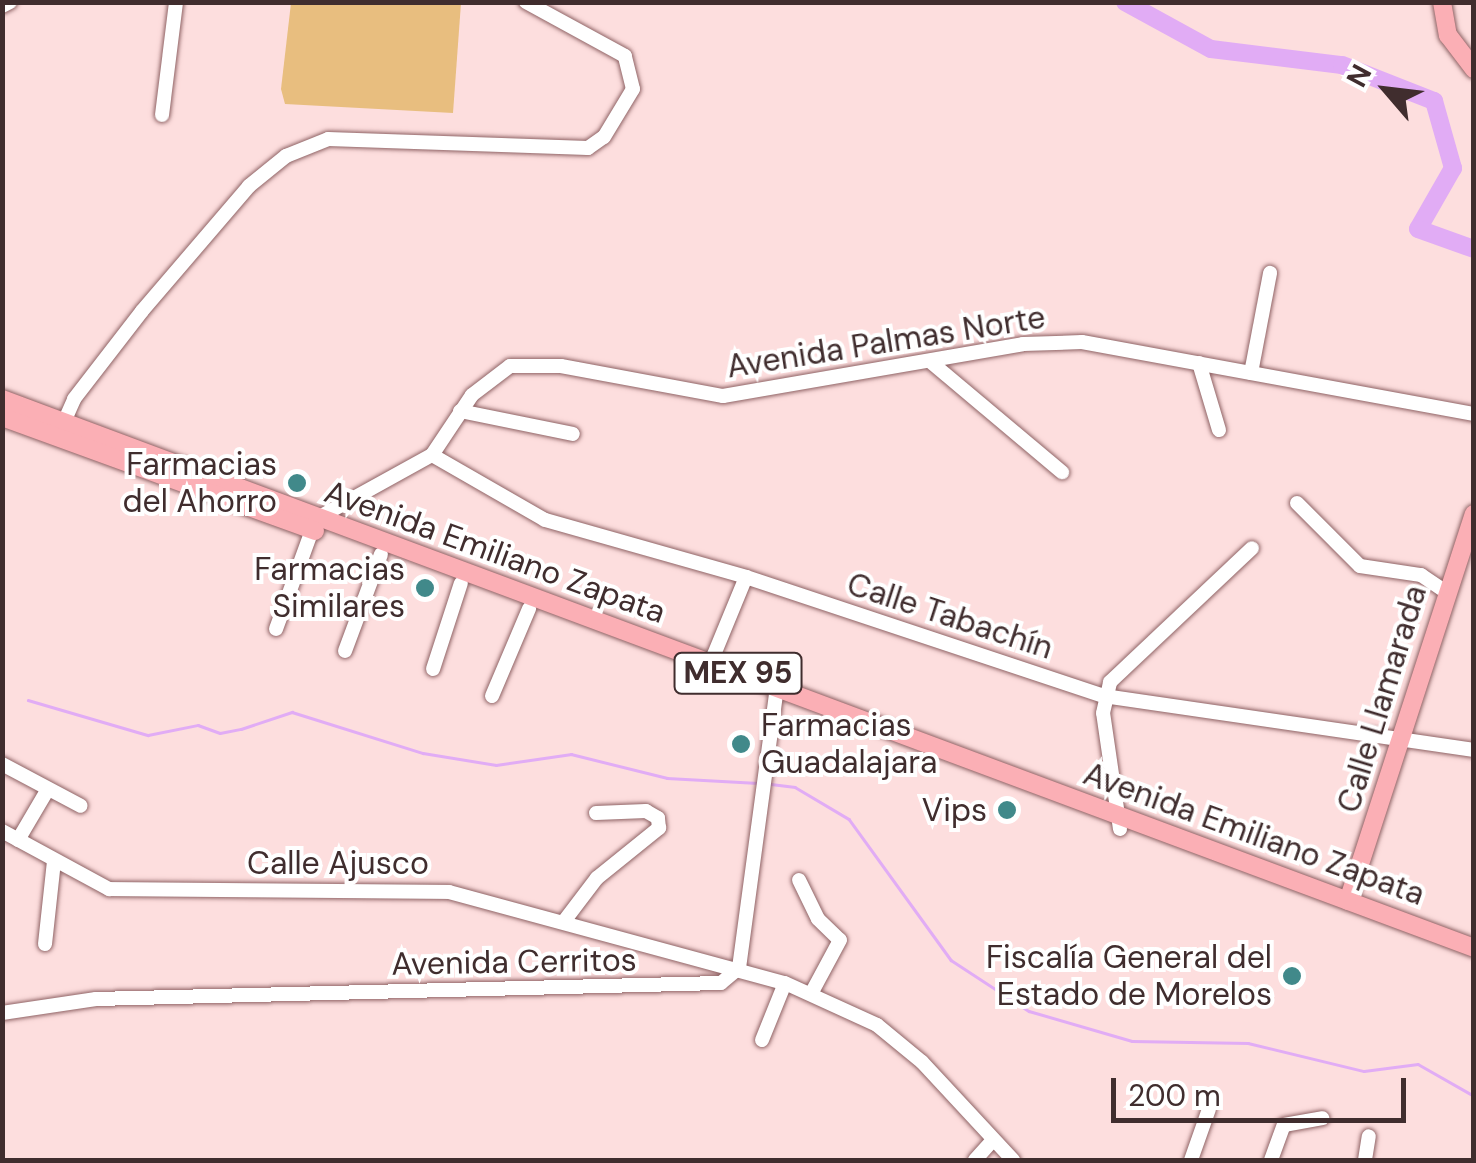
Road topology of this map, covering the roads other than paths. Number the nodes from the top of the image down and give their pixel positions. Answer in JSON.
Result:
{"nodes":[{"id":1,"x":10,"y":2,"type":"edge"},
{"id":2,"x":176,"y":2,"type":"edge"},
{"id":3,"x":526,"y":2,"type":"edge"},
{"id":4,"x":1442,"y":2,"type":"edge"},
{"id":5,"x":1453,"y":2,"type":"edge"},
{"id":6,"x":2,"y":6,"type":"edge"},
{"id":7,"x":1474,"y":56,"type":"edge"},
{"id":8,"x":1474,"y":69,"type":"edge"},
{"id":9,"x":162,"y":114,"type":"dead end"},
{"id":10,"x":1270,"y":273,"type":"dead end"},
{"id":11,"x":1198,"y":362,"type":"junction"},
{"id":12,"x":932,"y":363,"type":"junction"},
{"id":13,"x":1251,"y":372,"type":"junction"},
{"id":14,"x":2,"y":399,"type":"edge"},
{"id":15,"x":460,"y":411,"type":"junction"},
{"id":16,"x":2,"y":414,"type":"edge"},
{"id":17,"x":1474,"y":414,"type":"edge"},
{"id":18,"x":60,"y":430,"type":"junction"},
{"id":19,"x":1220,"y":430,"type":"dead end"},
{"id":20,"x":573,"y":434,"type":"dead end"},
{"id":21,"x":432,"y":455,"type":"junction"},
{"id":22,"x":1062,"y":472,"type":"dead end"},
{"id":23,"x":1297,"y":503,"type":"dead end"},
{"id":24,"x":1474,"y":514,"type":"edge"},
{"id":25,"x":313,"y":524,"type":"junction"},
{"id":26,"x":1252,"y":548,"type":"dead end"},
{"id":27,"x":381,"y":554,"type":"junction"},
{"id":28,"x":746,"y":577,"type":"junction"},
{"id":29,"x":460,"y":584,"type":"junction"},
{"id":30,"x":1445,"y":590,"type":"junction"},
{"id":31,"x":529,"y":608,"type":"junction"},
{"id":32,"x":276,"y":629,"type":"dead end"},
{"id":33,"x":346,"y":651,"type":"dead end"},
{"id":34,"x":434,"y":668,"type":"dead end"},
{"id":35,"x":708,"y":669,"type":"junction"},
{"id":36,"x":776,"y":693,"type":"junction"},
{"id":37,"x":492,"y":696,"type":"dead end"},
{"id":38,"x":1104,"y":696,"type":"junction"},
{"id":39,"x":1404,"y":738,"type":"junction"},
{"id":40,"x":1474,"y":750,"type":"edge"},
{"id":41,"x":2,"y":764,"type":"edge"},
{"id":42,"x":48,"y":789,"type":"junction"},
{"id":43,"x":80,"y":806,"type":"dead end"},
{"id":44,"x":596,"y":812,"type":"dead end"},
{"id":45,"x":1119,"y":822,"type":"junction"},
{"id":46,"x":2,"y":831,"type":"edge"},
{"id":47,"x":18,"y":840,"type":"junction"},
{"id":48,"x":1178,"y":844,"type":"junction"},
{"id":49,"x":54,"y":861,"type":"junction"},
{"id":50,"x":799,"y":880,"type":"dead end"},
{"id":51,"x":1348,"y":901,"type":"junction"},
{"id":52,"x":565,"y":920,"type":"junction"},
{"id":53,"x":45,"y":944,"type":"dead end"},
{"id":54,"x":1474,"y":948,"type":"edge"},
{"id":55,"x":1474,"y":960,"type":"edge"},
{"id":56,"x":739,"y":968,"type":"junction"},
{"id":57,"x":785,"y":983,"type":"junction"},
{"id":58,"x":812,"y":992,"type":"junction"},
{"id":59,"x":2,"y":1013,"type":"edge"},
{"id":60,"x":762,"y":1040,"type":"dead end"},
{"id":61,"x":1209,"y":1109,"type":"dead end"},
{"id":62,"x":1322,"y":1118,"type":"dead end"},
{"id":63,"x":1369,"y":1136,"type":"dead end"},
{"id":64,"x":993,"y":1140,"type":"junction"},
{"id":65,"x":975,"y":1160,"type":"edge"},
{"id":66,"x":1013,"y":1160,"type":"edge"},
{"id":67,"x":1192,"y":1160,"type":"edge"},
{"id":68,"x":1271,"y":1160,"type":"edge"},
{"id":69,"x":1364,"y":1160,"type":"edge"}],
"edges":[{"from":1,"to":6,"type":"street"},
{"from":2,"to":9,"type":"street"},
{"from":3,"to":18,"type":"street"},
{"from":4,"to":8,"type":"main road"},
{"from":5,"to":7,"type":"main road"},
{"from":10,"to":13,"type":"street"},
{"from":11,"to":12,"type":"street","name":"Avenida Palmas Norte"},
{"from":11,"to":13,"type":"street","name":"Avenida Palmas Norte"},
{"from":11,"to":19,"type":"street"},
{"from":12,"to":15,"type":"street","name":"Avenida Palmas Norte"},
{"from":12,"to":22,"type":"street"},
{"from":13,"to":17,"type":"street","name":"Avenida Palmas Norte"},
{"from":14,"to":18,"type":"main road","name":"Avenida Emiliano Zapata","number":"MEX 95"},
{"from":15,"to":20,"type":"street"},
{"from":15,"to":21,"type":"street","name":"Avenida Palmas Norte"},
{"from":16,"to":18,"type":"main road"},
{"from":18,"to":25,"type":"main road","name":"Avenida Emiliano Zapata","number":"MEX 95"},
{"from":21,"to":25,"type":"street","name":"Avenida Palmas Norte"},
{"from":21,"to":28,"type":"street","name":"Calle Tabachín"},
{"from":23,"to":30,"type":"street"},
{"from":24,"to":30,"type":"main road","name":"Calle Llamarada"},
{"from":25,"to":27,"type":"main road","name":"Avenida Emiliano Zapata","number":"MEX 95"},
{"from":25,"to":32,"type":"street"},
{"from":25,"to":35,"type":"main road","name":"Avenida Emiliano Zapata","number":"MEX 95"},
{"from":26,"to":38,"type":"street"},
{"from":27,"to":29,"type":"main road","name":"Avenida Emiliano Zapata","number":"MEX 95"},
{"from":27,"to":33,"type":"street"},
{"from":28,"to":35,"type":"street"},
{"from":28,"to":38,"type":"street","name":"Calle Tabachín"},
{"from":29,"to":31,"type":"main road","name":"Avenida Emiliano Zapata","number":"MEX 95"},
{"from":29,"to":34,"type":"street"},
{"from":30,"to":39,"type":"main road","name":"Calle Llamarada"},
{"from":31,"to":35,"type":"main road","name":"Avenida Emiliano Zapata","number":"MEX 95"},
{"from":31,"to":37,"type":"street"},
{"from":35,"to":36,"type":"main road","name":"Avenida Emiliano Zapata","number":"MEX 95"},
{"from":36,"to":45,"type":"main road","name":"Avenida Emiliano Zapata","number":"MEX 95"},
{"from":36,"to":56,"type":"street"},
{"from":38,"to":39,"type":"street","name":"Calle Tabachín"},
{"from":38,"to":45,"type":"street"},
{"from":39,"to":40,"type":"street","name":"Calle Tabachín"},
{"from":39,"to":51,"type":"main road","name":"Calle Llamarada"},
{"from":41,"to":42,"type":"street"},
{"from":42,"to":43,"type":"street"},
{"from":42,"to":47,"type":"street"},
{"from":44,"to":52,"type":"street"},
{"from":45,"to":48,"type":"main road","name":"Avenida Emiliano Zapata","number":"MEX 95"},
{"from":46,"to":47,"type":"street","name":"Calle Ajusco"},
{"from":47,"to":49,"type":"street","name":"Calle Ajusco"},
{"from":48,"to":51,"type":"main road","name":"Avenida Emiliano Zapata","number":"MEX 95"},
{"from":48,"to":55,"type":"main road","name":"Avenida Emiliano Zapata","number":"MEX 95"},
{"from":49,"to":52,"type":"street","name":"Calle Ajusco"},
{"from":49,"to":53,"type":"street"},
{"from":50,"to":58,"type":"street"},
{"from":51,"to":54,"type":"main road","name":"Avenida Emiliano Zapata","number":"MEX 95"},
{"from":52,"to":56,"type":"street","name":"Calle Ajusco"},
{"from":56,"to":57,"type":"street","name":"Calle Ajusco"},
{"from":56,"to":59,"type":"street","name":"Avenida Cerritos"},
{"from":57,"to":58,"type":"street","name":"Calle Ajusco"},
{"from":57,"to":60,"type":"street"},
{"from":58,"to":64,"type":"street","name":"Calle Ajusco"},
{"from":61,"to":67,"type":"street"},
{"from":62,"to":68,"type":"street"},
{"from":63,"to":69,"type":"street"},
{"from":64,"to":65,"type":"street"},
{"from":64,"to":66,"type":"street","name":"Calle Ajusco"}]}
